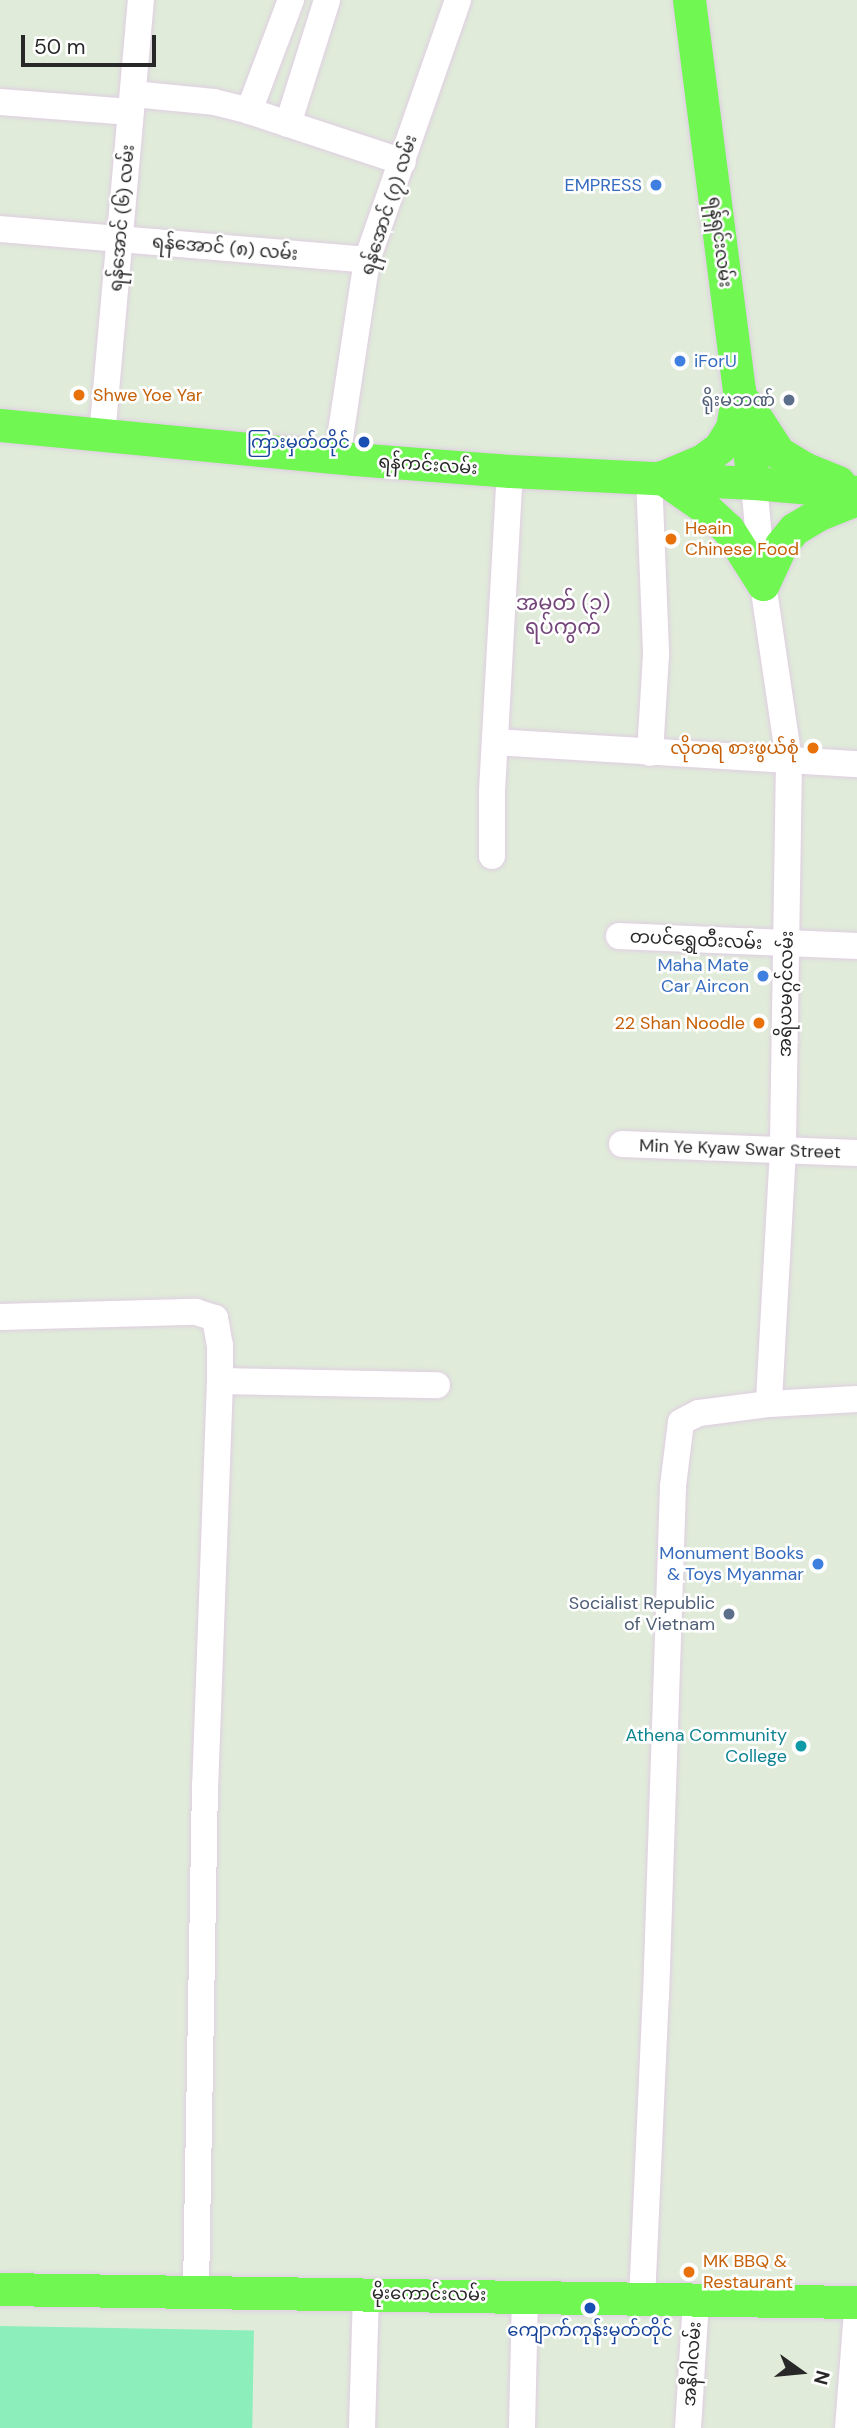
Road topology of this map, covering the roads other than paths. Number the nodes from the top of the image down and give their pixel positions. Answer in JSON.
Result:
{"nodes":[{"id":1,"x":141,"y":0,"type":"edge"},
{"id":2,"x":291,"y":0,"type":"edge"},
{"id":3,"x":327,"y":0,"type":"edge"},
{"id":4,"x":458,"y":0,"type":"edge"},
{"id":5,"x":689,"y":0,"type":"edge"},
{"id":6,"x":0,"y":102,"type":"edge"},
{"id":7,"x":132,"y":103,"type":"junction"},
{"id":8,"x":249,"y":111,"type":"junction"},
{"id":9,"x":288,"y":124,"type":"junction"},
{"id":10,"x":403,"y":162,"type":"junction"},
{"id":11,"x":0,"y":229,"type":"edge"},
{"id":12,"x":120,"y":239,"type":"junction"},
{"id":13,"x":367,"y":260,"type":"junction"},
{"id":14,"x":739,"y":390,"type":"junction"},
{"id":15,"x":0,"y":425,"type":"edge"},
{"id":16,"x":102,"y":436,"type":"junction"},
{"id":17,"x":337,"y":458,"type":"junction"},
{"id":18,"x":510,"y":471,"type":"junction"},
{"id":19,"x":655,"y":477,"type":"junction"},
{"id":20,"x":754,"y":483,"type":"junction"},
{"id":21,"x":857,"y":490,"type":"edge"},
{"id":22,"x":857,"y":499,"type":"edge"},
{"id":23,"x":764,"y":584,"type":"junction"},
{"id":24,"x":495,"y":742,"type":"junction"},
{"id":25,"x":650,"y":752,"type":"junction"},
{"id":26,"x":789,"y":761,"type":"junction"},
{"id":27,"x":857,"y":764,"type":"edge"},
{"id":28,"x":492,"y":856,"type":"dead end"},
{"id":29,"x":619,"y":936,"type":"dead end"},
{"id":30,"x":787,"y":944,"type":"junction"},
{"id":31,"x":857,"y":946,"type":"edge"},
{"id":32,"x":622,"y":1144,"type":"dead end"},
{"id":33,"x":783,"y":1150,"type":"junction"},
{"id":34,"x":857,"y":1153,"type":"edge"},
{"id":35,"x":0,"y":1317,"type":"edge"},
{"id":36,"x":220,"y":1381,"type":"junction"},
{"id":37,"x":437,"y":1385,"type":"dead end"},
{"id":38,"x":857,"y":1399,"type":"edge"},
{"id":39,"x":769,"y":1404,"type":"junction"},
{"id":40,"x":0,"y":2289,"type":"edge"},
{"id":41,"x":195,"y":2290,"type":"junction"},
{"id":42,"x":366,"y":2293,"type":"junction"},
{"id":43,"x":525,"y":2296,"type":"junction"},
{"id":44,"x":642,"y":2300,"type":"junction"},
{"id":45,"x":696,"y":2300,"type":"junction"},
{"id":46,"x":857,"y":2302,"type":"edge"},
{"id":47,"x":857,"y":2310,"type":"edge"},
{"id":48,"x":362,"y":2428,"type":"edge"},
{"id":49,"x":522,"y":2428,"type":"edge"},
{"id":50,"x":688,"y":2428,"type":"edge"},
{"id":51,"x":848,"y":2428,"type":"edge"}],
"edges":[{"from":1,"to":7,"type":"street","name":"ရန်အောင် (၆) လမ်း"},
{"from":2,"to":8,"type":"street"},
{"from":3,"to":9,"type":"street"},
{"from":4,"to":10,"type":"street","name":"ရန်အောင် (၇) လမ်း"},
{"from":5,"to":14,"type":"main road","name":"ရန်ရှင်းလမ်း"},
{"from":6,"to":7,"type":"street"},
{"from":7,"to":8,"type":"street"},
{"from":7,"to":12,"type":"street","name":"ရန်အောင် (၆) လမ်း"},
{"from":8,"to":9,"type":"street"},
{"from":9,"to":10,"type":"street"},
{"from":10,"to":13,"type":"street","name":"ရန်အောင် (၇) လမ်း"},
{"from":11,"to":12,"type":"street","name":"ရန်အောင် (၈) လမ်း"},
{"from":12,"to":13,"type":"street","name":"ရန်အောင် (၈) လမ်း"},
{"from":12,"to":16,"type":"street","name":"ရန်အောင် (၆) လမ်း"},
{"from":13,"to":17,"type":"street","name":"ရန်အောင် (၇) လမ်း"},
{"from":14,"to":19,"type":"main road"},
{"from":14,"to":20,"type":"main road","name":"ရန်ရှင်းလမ်း"},
{"from":14,"to":21,"type":"main road"},
{"from":15,"to":16,"type":"main road","name":"ရန်ကင်းလမ်း"},
{"from":16,"to":17,"type":"main road","name":"ရန်ကင်းလမ်း"},
{"from":17,"to":18,"type":"main road","name":"ရန်ကင်းလမ်း"},
{"from":18,"to":19,"type":"main road","name":"ရန်ကင်းလမ်း"},
{"from":18,"to":24,"type":"street"},
{"from":19,"to":20,"type":"main road","name":"ရန်ကင်းလမ်း"},
{"from":19,"to":23,"type":"main road"},
{"from":19,"to":25,"type":"street"},
{"from":20,"to":21,"type":"main road","name":"ရန်ကင်းလမ်း"},
{"from":20,"to":23,"type":"street","name":"အရိယမဂ္ဂင်လမ်း"},
{"from":22,"to":23,"type":"main road"},
{"from":23,"to":26,"type":"street","name":"အရိယမဂ္ဂင်လမ်း"},
{"from":24,"to":25,"type":"street"},
{"from":24,"to":28,"type":"street"},
{"from":25,"to":26,"type":"street"},
{"from":26,"to":27,"type":"street"},
{"from":26,"to":30,"type":"street","name":"အရိယမဂ္ဂင်လမ်း"},
{"from":29,"to":30,"type":"street","name":"တပင်ရွှေထီးလမ်း"},
{"from":30,"to":31,"type":"street","name":"တပင်ရွှေထီးလမ်း"},
{"from":30,"to":33,"type":"street","name":"အရိယမဂ္ဂင်လမ်း"},
{"from":32,"to":33,"type":"street","name":"Min Ye Kyaw Swar Street"},
{"from":33,"to":34,"type":"street","name":"Min Ye Kyaw Swar Street"},
{"from":33,"to":39,"type":"street","name":"အရိယမဂ္ဂင်လမ်း"},
{"from":35,"to":36,"type":"street"},
{"from":36,"to":37,"type":"street"},
{"from":36,"to":41,"type":"street"},
{"from":38,"to":39,"type":"street"},
{"from":39,"to":44,"type":"street"},
{"from":40,"to":41,"type":"main road","name":"မိုးကောင်းလမ်း"},
{"from":41,"to":42,"type":"main road","name":"မိုးကောင်းလမ်း"},
{"from":42,"to":43,"type":"main road","name":"မိုးကောင်းလမ်း"},
{"from":42,"to":48,"type":"street"},
{"from":43,"to":44,"type":"main road","name":"မိုးကောင်းလမ်း"},
{"from":43,"to":49,"type":"street"},
{"from":44,"to":45,"type":"main road","name":"မိုးကောင်းလမ်း"},
{"from":45,"to":46,"type":"main road","name":"မိုးကောင်းလမ်း"},
{"from":45,"to":50,"type":"street","name":"အနီဂါလမ်း"},
{"from":47,"to":51,"type":"street"}]}
